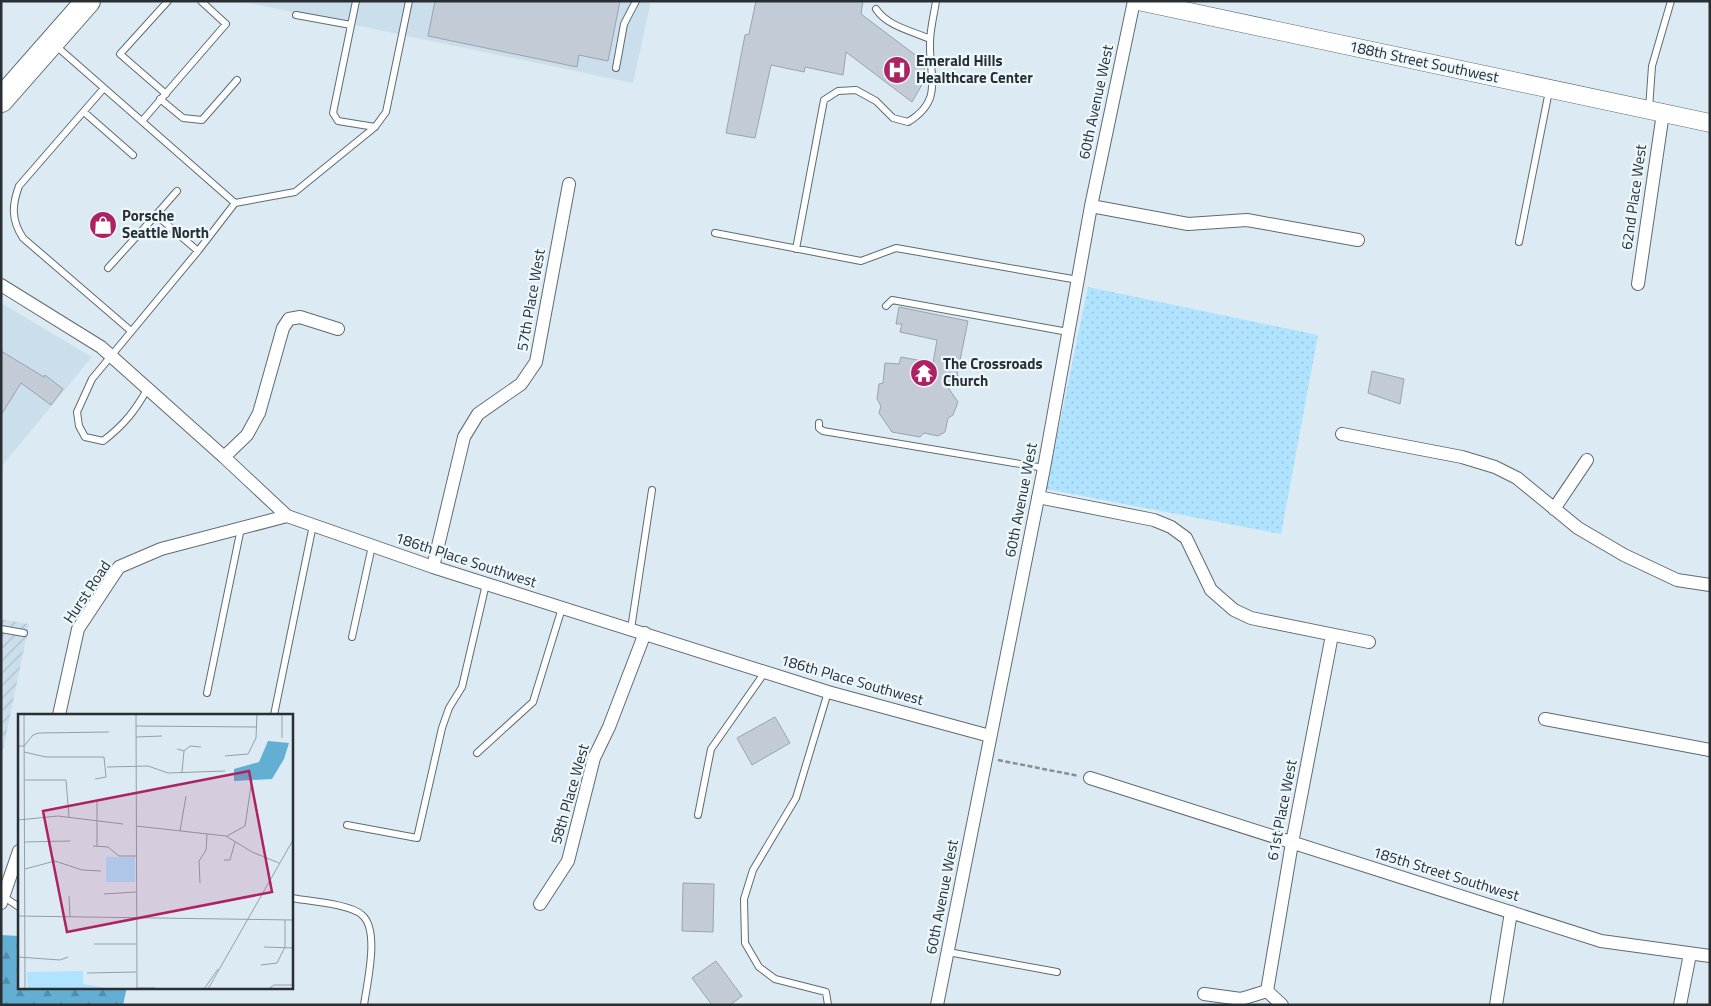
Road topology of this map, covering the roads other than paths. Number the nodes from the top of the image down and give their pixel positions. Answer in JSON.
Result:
{"nodes":[{"id":1,"x":88,"y":1,"type":"edge"},
{"id":2,"x":168,"y":1,"type":"edge"},
{"id":3,"x":201,"y":1,"type":"edge"},
{"id":4,"x":356,"y":1,"type":"edge"},
{"id":5,"x":409,"y":1,"type":"edge"},
{"id":6,"x":636,"y":1,"type":"edge"},
{"id":7,"x":936,"y":1,"type":"edge"},
{"id":8,"x":1136,"y":1,"type":"edge"},
{"id":9,"x":1671,"y":1,"type":"edge"},
{"id":10,"x":876,"y":9,"type":"dead end"},
{"id":11,"x":296,"y":15,"type":"dead end"},
{"id":12,"x":351,"y":25,"type":"junction"},
{"id":13,"x":930,"y":39,"type":"junction"},
{"id":14,"x":52,"y":42,"type":"junction"},
{"id":15,"x":616,"y":68,"type":"dead end"},
{"id":16,"x":237,"y":80,"type":"dead end"},
{"id":17,"x":104,"y":88,"type":"junction"},
{"id":18,"x":1549,"y":89,"type":"junction"},
{"id":19,"x":166,"y":94,"type":"junction"},
{"id":20,"x":160,"y":99,"type":"junction"},
{"id":21,"x":1,"y":100,"type":"edge"},
{"id":22,"x":84,"y":112,"type":"junction"},
{"id":23,"x":1656,"y":112,"type":"junction"},
{"id":24,"x":142,"y":121,"type":"junction"},
{"id":25,"x":1710,"y":123,"type":"edge"},
{"id":26,"x":375,"y":127,"type":"junction"},
{"id":27,"x":133,"y":155,"type":"dead end"},
{"id":28,"x":569,"y":184,"type":"dead end"},
{"id":29,"x":177,"y":191,"type":"dead end"},
{"id":30,"x":235,"y":203,"type":"junction"},
{"id":31,"x":1091,"y":206,"type":"junction"},
{"id":32,"x":156,"y":215,"type":"junction"},
{"id":33,"x":715,"y":234,"type":"dead end"},
{"id":34,"x":1358,"y":240,"type":"dead end"},
{"id":35,"x":1520,"y":242,"type":"dead end"},
{"id":36,"x":796,"y":249,"type":"junction"},
{"id":37,"x":198,"y":251,"type":"junction"},
{"id":38,"x":108,"y":268,"type":"dead end"},
{"id":39,"x":1078,"y":280,"type":"junction"},
{"id":40,"x":1638,"y":284,"type":"dead end"},
{"id":41,"x":1,"y":285,"type":"edge"},
{"id":42,"x":886,"y":306,"type":"dead end"},
{"id":43,"x":338,"y":328,"type":"dead end"},
{"id":44,"x":131,"y":331,"type":"junction"},
{"id":45,"x":1068,"y":332,"type":"junction"},
{"id":46,"x":110,"y":355,"type":"junction"},
{"id":47,"x":148,"y":388,"type":"junction"},
{"id":48,"x":819,"y":423,"type":"dead end"},
{"id":49,"x":1342,"y":434,"type":"dead end"},
{"id":50,"x":224,"y":457,"type":"junction"},
{"id":51,"x":1587,"y":460,"type":"dead end"},
{"id":52,"x":1044,"y":468,"type":"junction"},
{"id":53,"x":652,"y":490,"type":"dead end"},
{"id":54,"x":1038,"y":497,"type":"junction"},
{"id":55,"x":1554,"y":508,"type":"junction"},
{"id":56,"x":287,"y":516,"type":"junction"},
{"id":57,"x":313,"y":525,"type":"junction"},
{"id":58,"x":242,"y":527,"type":"junction"},
{"id":59,"x":372,"y":546,"type":"junction"},
{"id":60,"x":433,"y":567,"type":"junction"},
{"id":61,"x":486,"y":584,"type":"junction"},
{"id":62,"x":1710,"y":585,"type":"edge"},
{"id":63,"x":562,"y":608,"type":"junction"},
{"id":64,"x":1,"y":629,"type":"edge"},
{"id":65,"x":631,"y":629,"type":"junction"},
{"id":66,"x":24,"y":632,"type":"dead end"},
{"id":67,"x":645,"y":633,"type":"junction"},
{"id":68,"x":1332,"y":635,"type":"junction"},
{"id":69,"x":352,"y":638,"type":"dead end"},
{"id":70,"x":1369,"y":642,"type":"dead end"},
{"id":71,"x":766,"y":672,"type":"junction"},
{"id":72,"x":828,"y":692,"type":"junction"},
{"id":73,"x":207,"y":693,"type":"dead end"},
{"id":74,"x":59,"y":714,"type":"edge"},
{"id":75,"x":274,"y":714,"type":"edge"},
{"id":76,"x":1545,"y":719,"type":"dead end"},
{"id":77,"x":990,"y":736,"type":"junction"},
{"id":78,"x":1710,"y":750,"type":"edge"},
{"id":79,"x":477,"y":753,"type":"dead end"},
{"id":80,"x":1090,"y":778,"type":"road end"},
{"id":81,"x":698,"y":815,"type":"dead end"},
{"id":82,"x":347,"y":825,"type":"dead end"},
{"id":83,"x":1292,"y":843,"type":"junction"},
{"id":84,"x":18,"y":853,"type":"edge"},
{"id":85,"x":292,"y":898,"type":"edge"},
{"id":86,"x":3,"y":900,"type":"edge"},
{"id":87,"x":540,"y":904,"type":"dead end"},
{"id":88,"x":18,"y":907,"type":"edge"},
{"id":89,"x":1511,"y":912,"type":"junction"},
{"id":90,"x":948,"y":952,"type":"junction"},
{"id":91,"x":1690,"y":954,"type":"junction"},
{"id":92,"x":1710,"y":956,"type":"edge"},
{"id":93,"x":1056,"y":972,"type":"dead end"},
{"id":94,"x":1268,"y":991,"type":"junction"},
{"id":95,"x":1204,"y":994,"type":"dead end"},
{"id":96,"x":364,"y":1005,"type":"edge"},
{"id":97,"x":828,"y":1005,"type":"edge"},
{"id":98,"x":937,"y":1005,"type":"edge"},
{"id":99,"x":1282,"y":1005,"type":"edge"},
{"id":100,"x":1496,"y":1005,"type":"edge"},
{"id":101,"x":1680,"y":1005,"type":"edge"}],
"edges":[{"from":1,"to":14,"type":"highway"},
{"from":2,"to":19,"type":"lane"},
{"from":3,"to":19,"type":"lane"},
{"from":4,"to":12,"type":"lane"},
{"from":5,"to":26,"type":"lane"},
{"from":6,"to":15,"type":"lane"},
{"from":7,"to":13,"type":"lane"},
{"from":8,"to":18,"type":"street","name":"188th Street Southwest"},
{"from":8,"to":31,"type":"street","name":"60th Avenue West"},
{"from":9,"to":23,"type":"lane"},
{"from":10,"to":13,"type":"lane"},
{"from":11,"to":12,"type":"lane"},
{"from":12,"to":26,"type":"lane"},
{"from":13,"to":36,"type":"lane"},
{"from":14,"to":17,"type":"lane"},
{"from":14,"to":21,"type":"highway"},
{"from":16,"to":20,"type":"lane"},
{"from":17,"to":22,"type":"lane"},
{"from":17,"to":24,"type":"lane"},
{"from":18,"to":23,"type":"street","name":"188th Street Southwest"},
{"from":18,"to":35,"type":"lane"},
{"from":19,"to":20,"type":"lane"},
{"from":20,"to":24,"type":"lane"},
{"from":22,"to":27,"type":"lane"},
{"from":22,"to":44,"type":"lane"},
{"from":23,"to":25,"type":"street","name":"188th Street Southwest"},
{"from":23,"to":40,"type":"street","name":"62nd Place West"},
{"from":24,"to":30,"type":"lane"},
{"from":26,"to":30,"type":"lane"},
{"from":28,"to":60,"type":"street","name":"57th Place West"},
{"from":29,"to":32,"type":"lane"},
{"from":30,"to":37,"type":"lane"},
{"from":31,"to":34,"type":"street"},
{"from":31,"to":39,"type":"street","name":"60th Avenue West"},
{"from":32,"to":37,"type":"lane"},
{"from":32,"to":38,"type":"lane"},
{"from":33,"to":36,"type":"lane"},
{"from":36,"to":39,"type":"lane"},
{"from":37,"to":44,"type":"lane"},
{"from":39,"to":45,"type":"street","name":"60th Avenue West"},
{"from":41,"to":46,"type":"street","name":"186th Place Southwest"},
{"from":42,"to":45,"type":"lane"},
{"from":43,"to":50,"type":"street"},
{"from":44,"to":46,"type":"lane"},
{"from":45,"to":52,"type":"street","name":"60th Avenue West"},
{"from":46,"to":47,"type":"street","name":"186th Place Southwest"},
{"from":46,"to":47,"type":"lane"},
{"from":47,"to":50,"type":"street","name":"186th Place Southwest"},
{"from":48,"to":52,"type":"lane"},
{"from":49,"to":55,"type":"street"},
{"from":50,"to":56,"type":"street","name":"186th Place Southwest"},
{"from":51,"to":55,"type":"street"},
{"from":52,"to":54,"type":"street","name":"60th Avenue West"},
{"from":53,"to":65,"type":"lane"},
{"from":54,"to":68,"type":"street"},
{"from":54,"to":77,"type":"street","name":"60th Avenue West"},
{"from":55,"to":62,"type":"street"},
{"from":56,"to":57,"type":"street","name":"186th Place Southwest"},
{"from":56,"to":58,"type":"street","name":"Hurst Road"},
{"from":57,"to":59,"type":"street","name":"186th Place Southwest"},
{"from":57,"to":75,"type":"lane"},
{"from":58,"to":73,"type":"lane"},
{"from":58,"to":74,"type":"street","name":"Hurst Road"},
{"from":59,"to":60,"type":"street","name":"186th Place Southwest"},
{"from":59,"to":69,"type":"lane"},
{"from":60,"to":61,"type":"street","name":"186th Place Southwest"},
{"from":61,"to":63,"type":"street","name":"186th Place Southwest"},
{"from":61,"to":82,"type":"lane"},
{"from":63,"to":65,"type":"street","name":"186th Place Southwest"},
{"from":63,"to":79,"type":"lane"},
{"from":64,"to":66,"type":"lane"},
{"from":65,"to":67,"type":"street","name":"186th Place Southwest"},
{"from":67,"to":71,"type":"street","name":"186th Place Southwest"},
{"from":67,"to":87,"type":"street","name":"58th Place West"},
{"from":68,"to":70,"type":"street"},
{"from":68,"to":83,"type":"street","name":"61st Place West"},
{"from":71,"to":72,"type":"street","name":"186th Place Southwest"},
{"from":71,"to":81,"type":"lane"},
{"from":72,"to":77,"type":"street","name":"186th Place Southwest"},
{"from":72,"to":97,"type":"lane"},
{"from":76,"to":78,"type":"street"},
{"from":77,"to":90,"type":"street","name":"60th Avenue West"},
{"from":80,"to":83,"type":"street","name":"185th Street Southwest"},
{"from":83,"to":89,"type":"street","name":"185th Street Southwest"},
{"from":83,"to":94,"type":"street","name":"61st Place West"},
{"from":84,"to":86,"type":"street"},
{"from":85,"to":96,"type":"lane"},
{"from":86,"to":88,"type":"lane"},
{"from":89,"to":91,"type":"street","name":"185th Street Southwest"},
{"from":89,"to":100,"type":"street"},
{"from":90,"to":93,"type":"lane"},
{"from":90,"to":98,"type":"street","name":"60th Avenue West"},
{"from":91,"to":92,"type":"street","name":"185th Street Southwest"},
{"from":91,"to":101,"type":"street"},
{"from":94,"to":95,"type":"street"},
{"from":94,"to":99,"type":"street"}]}
